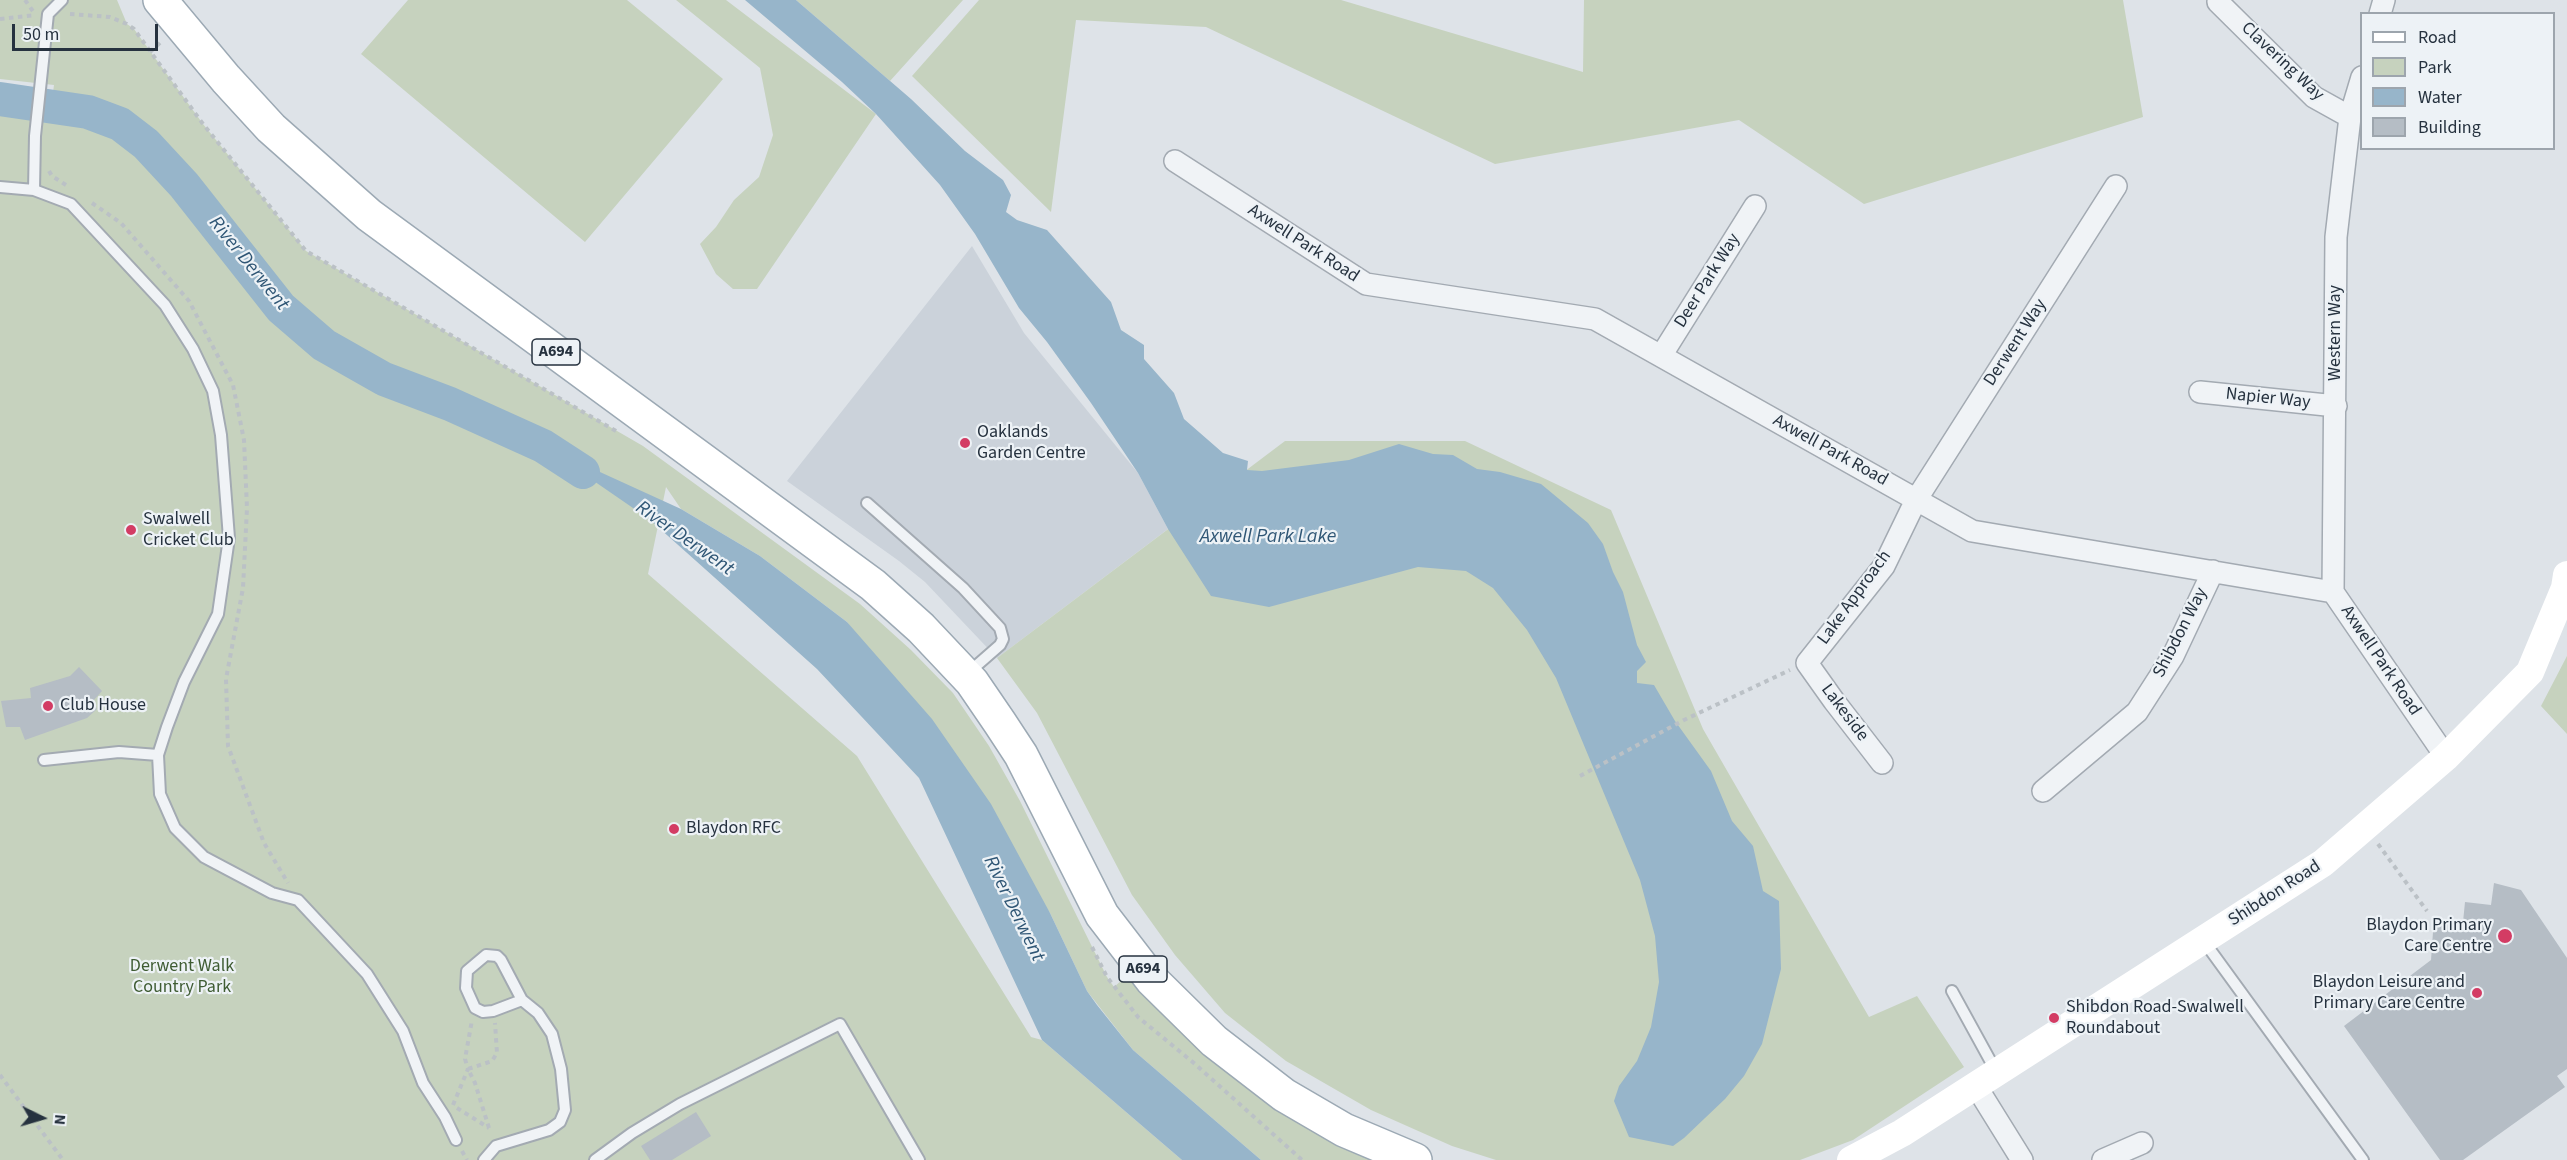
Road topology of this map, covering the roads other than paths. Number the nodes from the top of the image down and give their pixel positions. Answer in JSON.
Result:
{"nodes":[{"id":1,"x":62,"y":0,"type":"edge"},
{"id":2,"x":160,"y":0,"type":"edge"},
{"id":3,"x":2218,"y":2,"type":"dead end"},
{"id":4,"x":2360,"y":80,"type":"edge"},
{"id":5,"x":2349,"y":117,"type":"junction"},
{"id":6,"x":1175,"y":161,"type":"dead end"},
{"id":7,"x":2116,"y":186,"type":"dead end"},
{"id":8,"x":0,"y":187,"type":"edge"},
{"id":9,"x":34,"y":190,"type":"junction"},
{"id":10,"x":1755,"y":206,"type":"dead end"},
{"id":11,"x":1661,"y":356,"type":"junction"},
{"id":12,"x":2200,"y":392,"type":"dead end"},
{"id":13,"x":2336,"y":406,"type":"junction"},
{"id":14,"x":1916,"y":500,"type":"junction"},
{"id":15,"x":867,"y":503,"type":"dead end"},
{"id":16,"x":2213,"y":571,"type":"junction"},
{"id":17,"x":2567,"y":575,"type":"edge"},
{"id":18,"x":2333,"y":592,"type":"junction"},
{"id":19,"x":1807,"y":663,"type":"joint"},
{"id":20,"x":966,"y":675,"type":"junction"},
{"id":21,"x":158,"y":755,"type":"junction"},
{"id":22,"x":2446,"y":757,"type":"junction"},
{"id":23,"x":44,"y":760,"type":"dead end"},
{"id":24,"x":1882,"y":763,"type":"dead end"},
{"id":25,"x":2043,"y":791,"type":"dead end"},
{"id":26,"x":2203,"y":940,"type":"junction"},
{"id":27,"x":1952,"y":991,"type":"dead end"},
{"id":28,"x":522,"y":1000,"type":"junction"},
{"id":29,"x":1986,"y":1080,"type":"junction"},
{"id":30,"x":1902,"y":1133,"type":"junction"},
{"id":31,"x":456,"y":1140,"type":"dead end"},
{"id":32,"x":2142,"y":1143,"type":"dead end"},
{"id":33,"x":484,"y":1160,"type":"edge"},
{"id":34,"x":595,"y":1160,"type":"edge"},
{"id":35,"x":920,"y":1160,"type":"edge"},
{"id":36,"x":1415,"y":1160,"type":"edge"},
{"id":37,"x":1851,"y":1160,"type":"edge"},
{"id":38,"x":1879,"y":1160,"type":"edge"},
{"id":39,"x":2022,"y":1160,"type":"edge"},
{"id":40,"x":2103,"y":1160,"type":"edge"},
{"id":41,"x":2363,"y":1160,"type":"edge"}],
"edges":[{"from":1,"to":9,"type":"lane"},
{"from":2,"to":20,"type":"main road","number":"A694"},
{"from":3,"to":5,"type":"street","name":"Clavering Way"},
{"from":4,"to":5,"type":"street","name":"Western Way"},
{"from":5,"to":13,"type":"street","name":"Western Way"},
{"from":6,"to":11,"type":"street","name":"Axwell Park Road"},
{"from":7,"to":14,"type":"street","name":"Derwent Way"},
{"from":8,"to":9,"type":"lane"},
{"from":9,"to":21,"type":"lane"},
{"from":10,"to":11,"type":"street","name":"Deer Park Way"},
{"from":11,"to":14,"type":"street","name":"Axwell Park Road"},
{"from":12,"to":13,"type":"street","name":"Napier Way"},
{"from":13,"to":18,"type":"street","name":"Western Way"},
{"from":14,"to":16,"type":"street","name":"Axwell Park Road"},
{"from":14,"to":19,"type":"street","name":"Lake Approach"},
{"from":15,"to":20,"type":"lane"},
{"from":16,"to":18,"type":"street","name":"Axwell Park Road"},
{"from":16,"to":25,"type":"street","name":"Shibdon Way"},
{"from":17,"to":22,"type":"main road","name":"Shibdon Road"},
{"from":18,"to":22,"type":"street","name":"Axwell Park Road"},
{"from":19,"to":24,"type":"street","name":"Lakeside"},
{"from":20,"to":36,"type":"main road","number":"A694"},
{"from":21,"to":23,"type":"lane"},
{"from":21,"to":31,"type":"lane"},
{"from":22,"to":26,"type":"main road","name":"Shibdon Road"},
{"from":26,"to":29,"type":"main road","name":"Shibdon Road"},
{"from":26,"to":41,"type":"lane"},
{"from":27,"to":29,"type":"lane"},
{"from":28,"to":28,"type":"lane"},
{"from":28,"to":33,"type":"lane"},
{"from":29,"to":30,"type":"main road","name":"Shibdon Road"},
{"from":29,"to":39,"type":"street"},
{"from":30,"to":37,"type":"main road","name":"Shibdon Road"},
{"from":30,"to":38,"type":"main road","name":"Shibdon Road"},
{"from":32,"to":40,"type":"street"},
{"from":34,"to":35,"type":"lane"}]}
